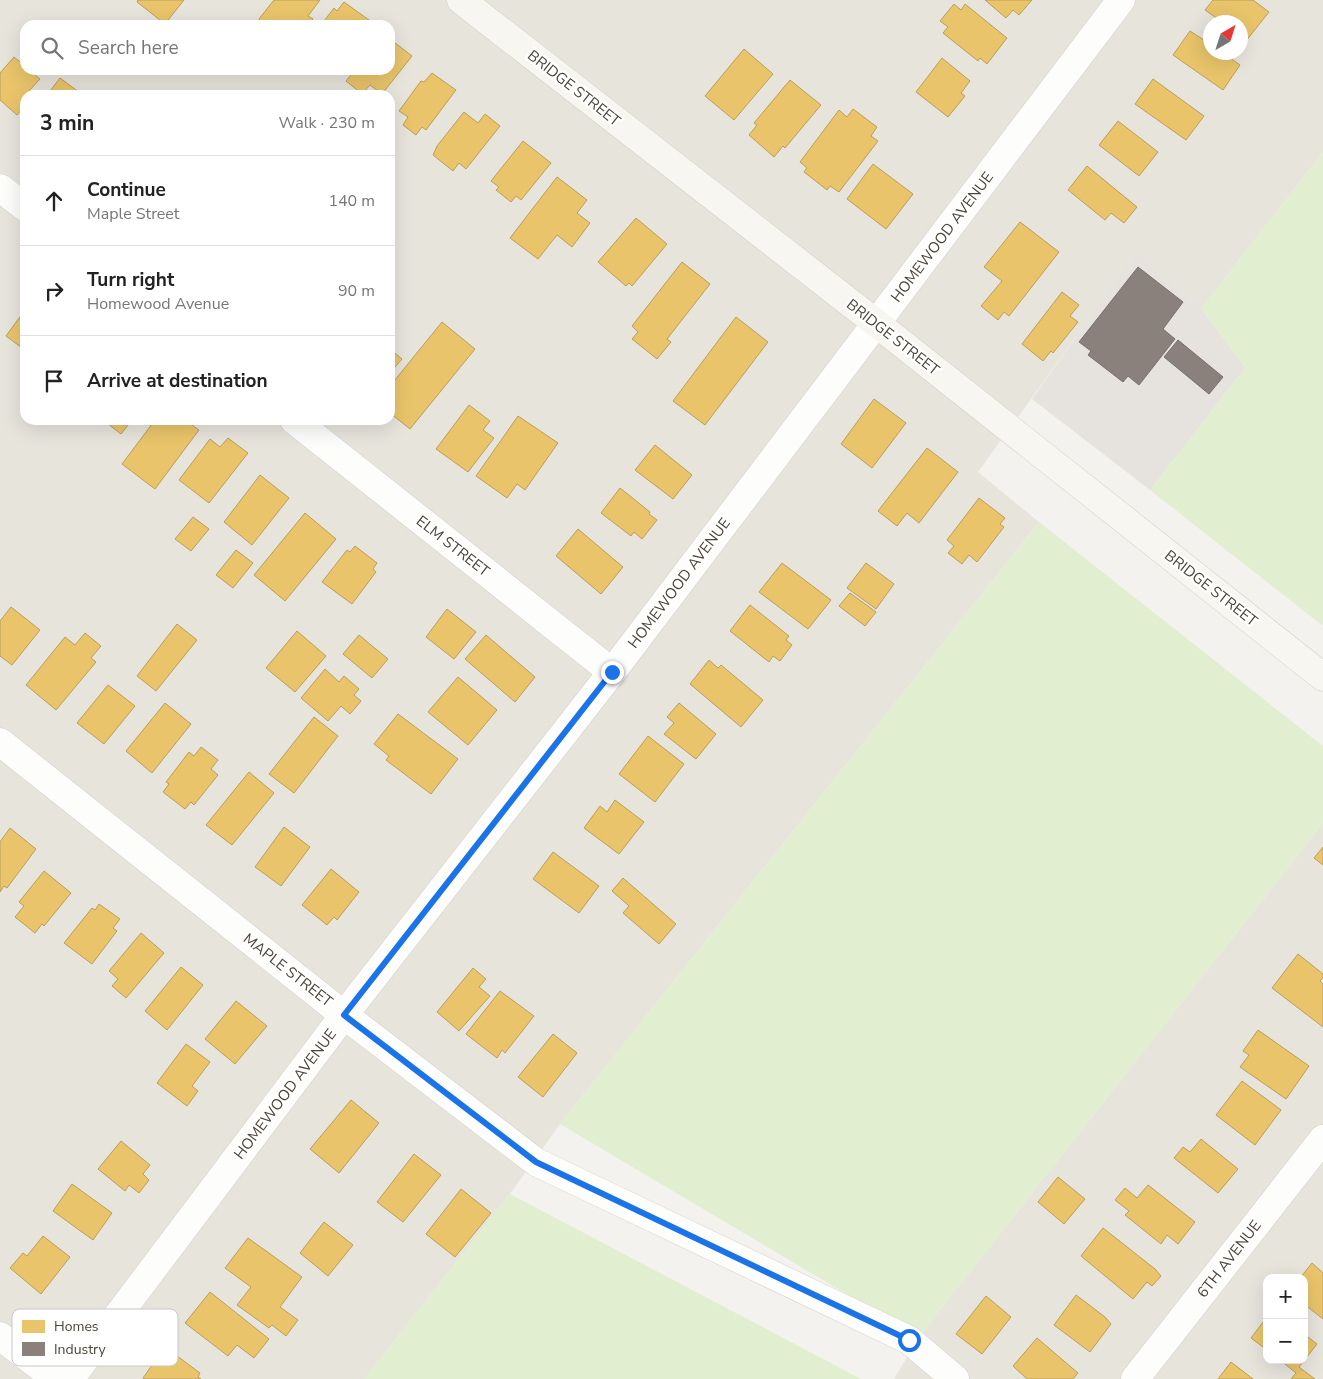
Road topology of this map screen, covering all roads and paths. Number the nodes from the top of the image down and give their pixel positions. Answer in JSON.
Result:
{"nodes":[{"id":1,"x":461,"y":0,"type":"edge"},
{"id":2,"x":1121,"y":0,"type":"edge"},
{"id":3,"x":0,"y":188,"type":"edge"},
{"id":4,"x":20,"y":203,"type":"edge"},
{"id":5,"x":876,"y":323,"type":"junction"},
{"id":6,"x":300,"y":425,"type":"edge"},
{"id":7,"x":612,"y":672,"type":"junction"},
{"id":8,"x":1323,"y":677,"type":"edge"},
{"id":9,"x":0,"y":742,"type":"edge"},
{"id":10,"x":344,"y":1015,"type":"junction"},
{"id":11,"x":1323,"y":1139,"type":"edge"},
{"id":12,"x":123,"y":1309,"type":"edge"},
{"id":13,"x":0,"y":1336,"type":"edge"},
{"id":14,"x":12,"y":1345,"type":"edge"},
{"id":15,"x":39,"y":1366,"type":"edge"},
{"id":16,"x":80,"y":1366,"type":"edge"},
{"id":17,"x":56,"y":1379,"type":"edge"},
{"id":18,"x":70,"y":1379,"type":"edge"},
{"id":19,"x":955,"y":1379,"type":"edge"},
{"id":20,"x":1135,"y":1379,"type":"edge"}],
"edges":[{"from":1,"to":5,"type":"main road","name":"BRIDGE STREET"},
{"from":2,"to":5,"type":"street","name":"HOMEWOOD AVENUE"},
{"from":3,"to":4,"type":"street"},
{"from":5,"to":7,"type":"street","name":"HOMEWOOD AVENUE"},
{"from":5,"to":8,"type":"main road","name":"BRIDGE STREET"},
{"from":6,"to":7,"type":"street","name":"ELM STREET"},
{"from":7,"to":10,"type":"street","name":"HOMEWOOD AVENUE"},
{"from":9,"to":10,"type":"street","name":"MAPLE STREET"},
{"from":10,"to":12,"type":"street","name":"HOMEWOOD AVENUE"},
{"from":10,"to":19,"type":"street","name":"MAPLE STREET"},
{"from":11,"to":20,"type":"street","name":"6TH AVENUE"},
{"from":13,"to":14,"type":"street"},
{"from":15,"to":17,"type":"street"},
{"from":16,"to":18,"type":"street","name":"HOMEWOOD AVENUE"}]}
